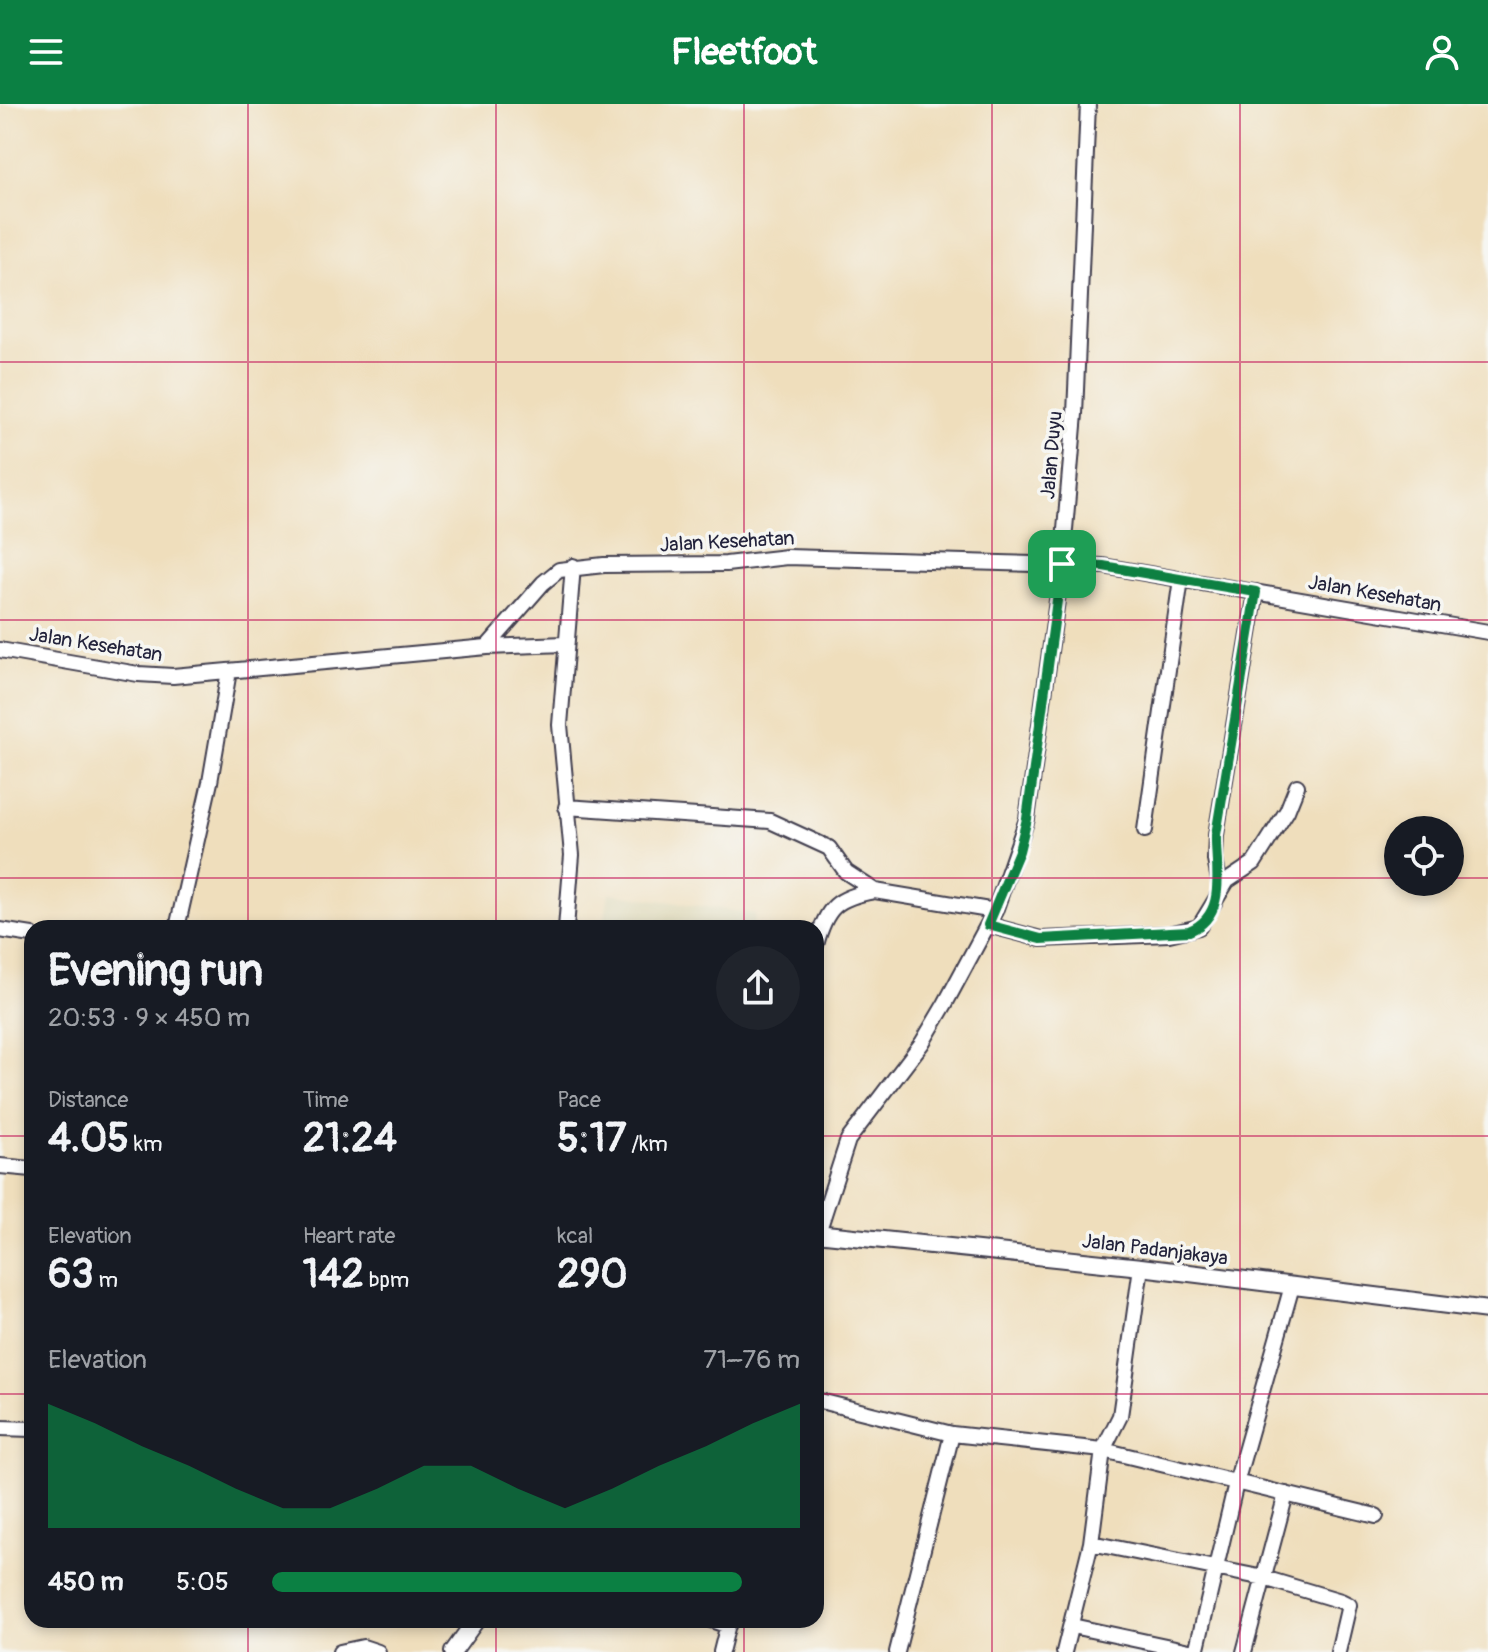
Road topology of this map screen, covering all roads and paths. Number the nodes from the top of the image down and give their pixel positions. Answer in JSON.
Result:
{"nodes":[{"id":1,"x":1088,"y":104,"type":"edge"},
{"id":2,"x":1062,"y":564,"type":"junction"},
{"id":3,"x":573,"y":566,"type":"junction"},
{"id":4,"x":1181,"y":579,"type":"junction"},
{"id":5,"x":1256,"y":592,"type":"junction"},
{"id":6,"x":1488,"y":632,"type":"edge"},
{"id":7,"x":565,"y":644,"type":"junction"},
{"id":8,"x":487,"y":647,"type":"junction"},
{"id":9,"x":0,"y":650,"type":"edge"},
{"id":10,"x":229,"y":671,"type":"junction"},
{"id":11,"x":1297,"y":786,"type":"dead end"},
{"id":12,"x":566,"y":807,"type":"junction"},
{"id":13,"x":1145,"y":830,"type":"dead end"},
{"id":14,"x":1221,"y":890,"type":"junction"},
{"id":15,"x":875,"y":891,"type":"junction"},
{"id":16,"x":995,"y":911,"type":"junction"},
{"id":17,"x":179,"y":920,"type":"edge"},
{"id":18,"x":567,"y":920,"type":"edge"},
{"id":19,"x":988,"y":925,"type":"junction"},
{"id":20,"x":824,"y":928,"type":"edge"},
{"id":21,"x":0,"y":930,"type":"edge"},
{"id":22,"x":24,"y":934,"type":"edge"},
{"id":23,"x":0,"y":1166,"type":"edge"},
{"id":24,"x":24,"y":1168,"type":"edge"},
{"id":25,"x":824,"y":1211,"type":"edge"},
{"id":26,"x":824,"y":1236,"type":"edge"},
{"id":27,"x":1141,"y":1267,"type":"junction"},
{"id":28,"x":1292,"y":1286,"type":"junction"},
{"id":29,"x":1488,"y":1310,"type":"edge"},
{"id":30,"x":824,"y":1402,"type":"edge"},
{"id":31,"x":0,"y":1428,"type":"edge"},
{"id":32,"x":24,"y":1429,"type":"edge"},
{"id":33,"x":952,"y":1434,"type":"junction"},
{"id":34,"x":1103,"y":1450,"type":"junction"},
{"id":35,"x":1236,"y":1483,"type":"junction"},
{"id":36,"x":1286,"y":1494,"type":"junction"},
{"id":37,"x":1376,"y":1516,"type":"dead end"},
{"id":38,"x":1091,"y":1543,"type":"junction"},
{"id":39,"x":1217,"y":1570,"type":"junction"},
{"id":40,"x":1264,"y":1578,"type":"junction"},
{"id":41,"x":1072,"y":1626,"type":"junction"},
{"id":42,"x":470,"y":1628,"type":"edge"},
{"id":43,"x":727,"y":1628,"type":"edge"},
{"id":44,"x":340,"y":1652,"type":"edge"},
{"id":45,"x":378,"y":1652,"type":"edge"},
{"id":46,"x":453,"y":1652,"type":"edge"},
{"id":47,"x":721,"y":1652,"type":"edge"},
{"id":48,"x":897,"y":1652,"type":"edge"},
{"id":49,"x":1064,"y":1652,"type":"edge"},
{"id":50,"x":1195,"y":1652,"type":"edge"},
{"id":51,"x":1244,"y":1652,"type":"edge"},
{"id":52,"x":1338,"y":1652,"type":"edge"}],
"edges":[{"from":1,"to":2,"type":"street","name":"Jalan Duyu"},
{"from":2,"to":3,"type":"street","name":"Jalan Kesehatan"},
{"from":2,"to":4,"type":"street","name":"Jalan Kesehatan"},
{"from":2,"to":16,"type":"street","name":"Jalan Duyu"},
{"from":3,"to":7,"type":"street"},
{"from":3,"to":8,"type":"street"},
{"from":4,"to":5,"type":"street","name":"Jalan Kesehatan"},
{"from":4,"to":13,"type":"street"},
{"from":5,"to":6,"type":"street","name":"Jalan Kesehatan"},
{"from":5,"to":14,"type":"street"},
{"from":7,"to":8,"type":"street","name":"Jalan Kesehatan"},
{"from":7,"to":12,"type":"street"},
{"from":8,"to":10,"type":"street","name":"Jalan Kesehatan"},
{"from":9,"to":10,"type":"street","name":"Jalan Kesehatan"},
{"from":10,"to":17,"type":"street"},
{"from":11,"to":14,"type":"street"},
{"from":12,"to":15,"type":"street"},
{"from":12,"to":18,"type":"street"},
{"from":14,"to":19,"type":"street"},
{"from":15,"to":16,"type":"street"},
{"from":15,"to":20,"type":"street"},
{"from":16,"to":19,"type":"street","name":"Jalan Duyu"},
{"from":19,"to":25,"type":"street","name":"Jalan Duyu"},
{"from":21,"to":22,"type":"street"},
{"from":23,"to":24,"type":"street"},
{"from":26,"to":27,"type":"street","name":"Jalan Padanjakaya"},
{"from":27,"to":28,"type":"street","name":"Jalan Padanjakaya"},
{"from":27,"to":34,"type":"street"},
{"from":28,"to":29,"type":"street","name":"Jalan Padanjakaya"},
{"from":28,"to":35,"type":"street"},
{"from":30,"to":33,"type":"street"},
{"from":31,"to":32,"type":"street"},
{"from":33,"to":34,"type":"street"},
{"from":33,"to":48,"type":"street"},
{"from":34,"to":35,"type":"street"},
{"from":34,"to":38,"type":"street"},
{"from":35,"to":36,"type":"street"},
{"from":35,"to":39,"type":"street"},
{"from":36,"to":37,"type":"street"},
{"from":36,"to":40,"type":"street"},
{"from":38,"to":39,"type":"street"},
{"from":38,"to":41,"type":"street"},
{"from":39,"to":40,"type":"street"},
{"from":39,"to":50,"type":"street"},
{"from":40,"to":51,"type":"street"},
{"from":40,"to":52,"type":"street"},
{"from":41,"to":49,"type":"street"},
{"from":41,"to":50,"type":"street"},
{"from":42,"to":46,"type":"street"},
{"from":43,"to":47,"type":"street"},
{"from":44,"to":45,"type":"street"}]}
